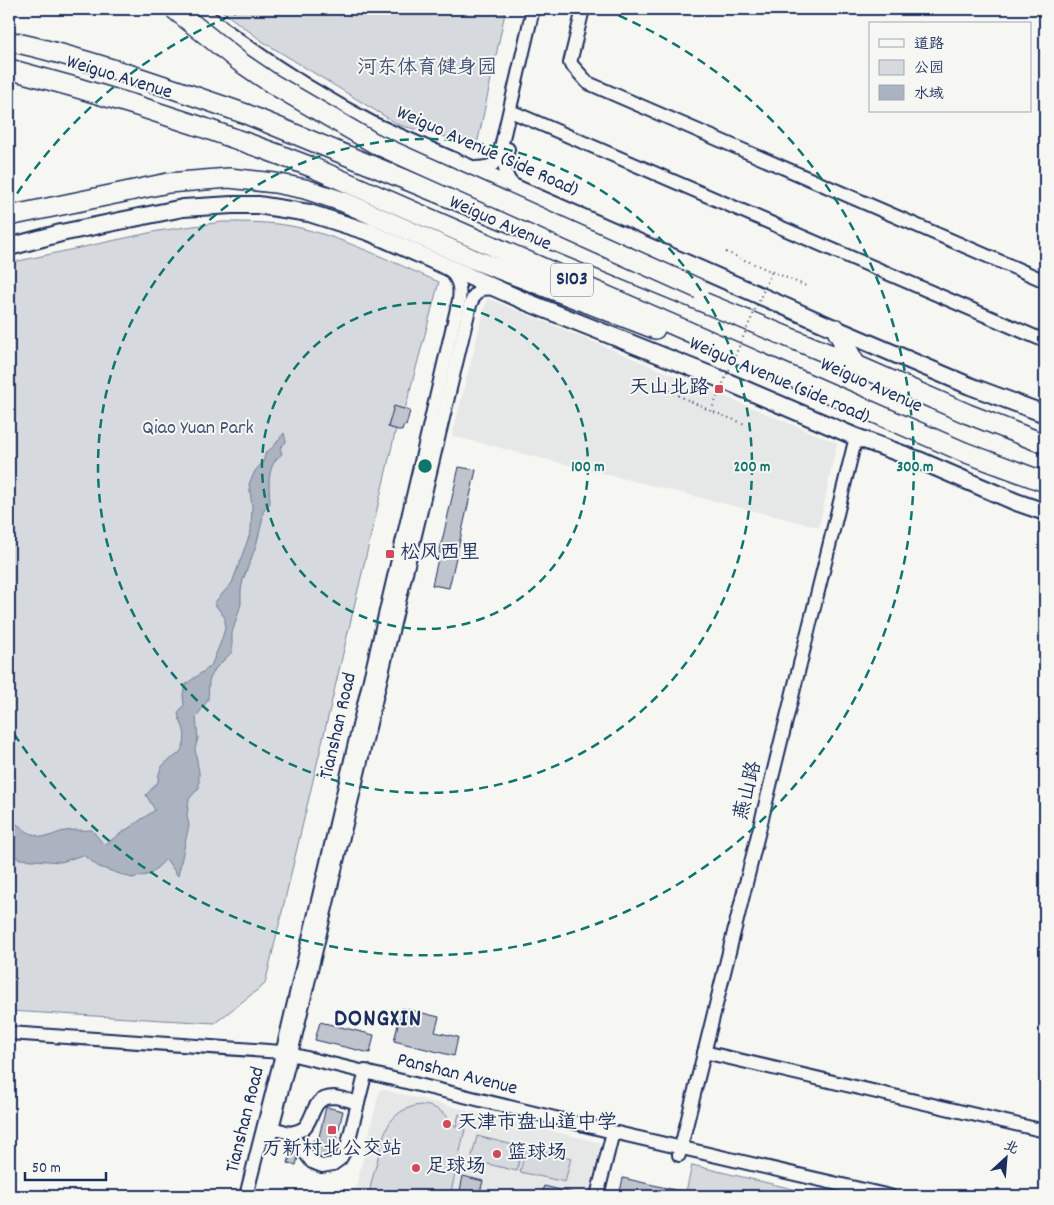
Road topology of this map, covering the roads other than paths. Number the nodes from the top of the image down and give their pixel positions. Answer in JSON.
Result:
{"nodes":[{"id":1,"x":174,"y":9,"type":"edge"},
{"id":2,"x":196,"y":9,"type":"edge"},
{"id":3,"x":533,"y":9,"type":"edge"},
{"id":4,"x":540,"y":9,"type":"edge"},
{"id":5,"x":584,"y":9,"type":"edge"},
{"id":6,"x":9,"y":41,"type":"edge"},
{"id":7,"x":9,"y":69,"type":"edge"},
{"id":8,"x":515,"y":113,"type":"junction"},
{"id":9,"x":468,"y":168,"type":"junction"},
{"id":10,"x":515,"y":187,"type":"junction"},
{"id":11,"x":9,"y":216,"type":"edge"},
{"id":12,"x":9,"y":247,"type":"edge"},
{"id":13,"x":447,"y":268,"type":"junction"},
{"id":14,"x":1045,"y":281,"type":"edge"},
{"id":15,"x":496,"y":288,"type":"junction"},
{"id":16,"x":836,"y":329,"type":"junction"},
{"id":17,"x":1045,"y":340,"type":"edge"},
{"id":18,"x":856,"y":365,"type":"junction"},
{"id":19,"x":837,"y":396,"type":"junction"},
{"id":20,"x":1045,"y":414,"type":"edge"},
{"id":21,"x":856,"y":437,"type":"junction"},
{"id":22,"x":1045,"y":444,"type":"edge"},
{"id":23,"x":1045,"y":482,"type":"edge"},
{"id":24,"x":1045,"y":512,"type":"edge"},
{"id":25,"x":9,"y":1033,"type":"edge"},
{"id":26,"x":9,"y":1040,"type":"edge"},
{"id":27,"x":704,"y":1052,"type":"junction"},
{"id":28,"x":286,"y":1056,"type":"junction"},
{"id":29,"x":365,"y":1074,"type":"junction"},
{"id":30,"x":358,"y":1103,"type":"junction"},
{"id":31,"x":272,"y":1128,"type":"junction"},
{"id":32,"x":1045,"y":1132,"type":"edge"},
{"id":33,"x":290,"y":1133,"type":"junction"},
{"id":34,"x":612,"y":1136,"type":"junction"},
{"id":35,"x":680,"y":1151,"type":"junction"},
{"id":36,"x":246,"y":1196,"type":"edge"},
{"id":37,"x":254,"y":1196,"type":"edge"},
{"id":38,"x":597,"y":1196,"type":"edge"},
{"id":39,"x":859,"y":1196,"type":"edge"},
{"id":40,"x":890,"y":1196,"type":"edge"}],
"edges":[{"from":1,"to":18,"type":"highway","bridge":true},
{"from":2,"to":9,"type":"main road","name":"Weiguo Avenue (Side Road)"},
{"from":3,"to":9,"type":"street"},
{"from":4,"to":8,"type":"street"},
{"from":5,"to":14,"type":"street"},
{"from":6,"to":18,"type":"highway","name":"Weiguo Avenue","number":"S103"},
{"from":7,"to":19,"type":"highway","name":"Weiguo Avenue","number":"S103"},
{"from":8,"to":10,"type":"street"},
{"from":8,"to":17,"type":"street"},
{"from":9,"to":10,"type":"main road","name":"Weiguo Avenue (Side Road)"},
{"from":10,"to":16,"type":"main road","name":"Weiguo Avenue (side road)"},
{"from":11,"to":19,"type":"highway"},
{"from":12,"to":13,"type":"main road"},
{"from":13,"to":15,"type":"main road"},
{"from":13,"to":28,"type":"street","name":"Tianshan Road"},
{"from":15,"to":21,"type":"main road","name":"Weiguo Avenue (side road)"},
{"from":15,"to":28,"type":"street","name":"Tianshan Road"},
{"from":16,"to":18,"type":"highway"},
{"from":16,"to":20,"type":"main road","name":"Weiguo Avenue (side road)"},
{"from":18,"to":22,"type":"highway","name":"Weiguo Avenue","number":"S103"},
{"from":19,"to":23,"type":"highway","name":"Weiguo Avenue","number":"S103"},
{"from":21,"to":24,"type":"main road","name":"Weiguo Avenue (side road)"},
{"from":21,"to":27,"type":"street","name":"燕山路"},
{"from":25,"to":28,"type":"street","name":"Panshan Avenue"},
{"from":26,"to":28,"type":"street","name":"Panshan Avenue"},
{"from":27,"to":32,"type":"street"},
{"from":27,"to":35,"type":"street","name":"燕山路"},
{"from":28,"to":29,"type":"street","name":"Panshan Avenue"},
{"from":28,"to":31,"type":"street","name":"Tianshan Road"},
{"from":28,"to":36,"type":"street","name":"Tianshan Road"},
{"from":29,"to":30,"type":"street"},
{"from":29,"to":34,"type":"street","name":"Panshan Avenue"},
{"from":30,"to":33,"type":"street"},
{"from":30,"to":33,"type":"street"},
{"from":31,"to":33,"type":"street"},
{"from":31,"to":37,"type":"street","name":"Tianshan Road"},
{"from":34,"to":35,"type":"street","name":"Panshan Avenue"},
{"from":34,"to":38,"type":"street"},
{"from":35,"to":39,"type":"street","name":"Panshan Avenue"},
{"from":35,"to":40,"type":"street","name":"Panshan Avenue"}]}
